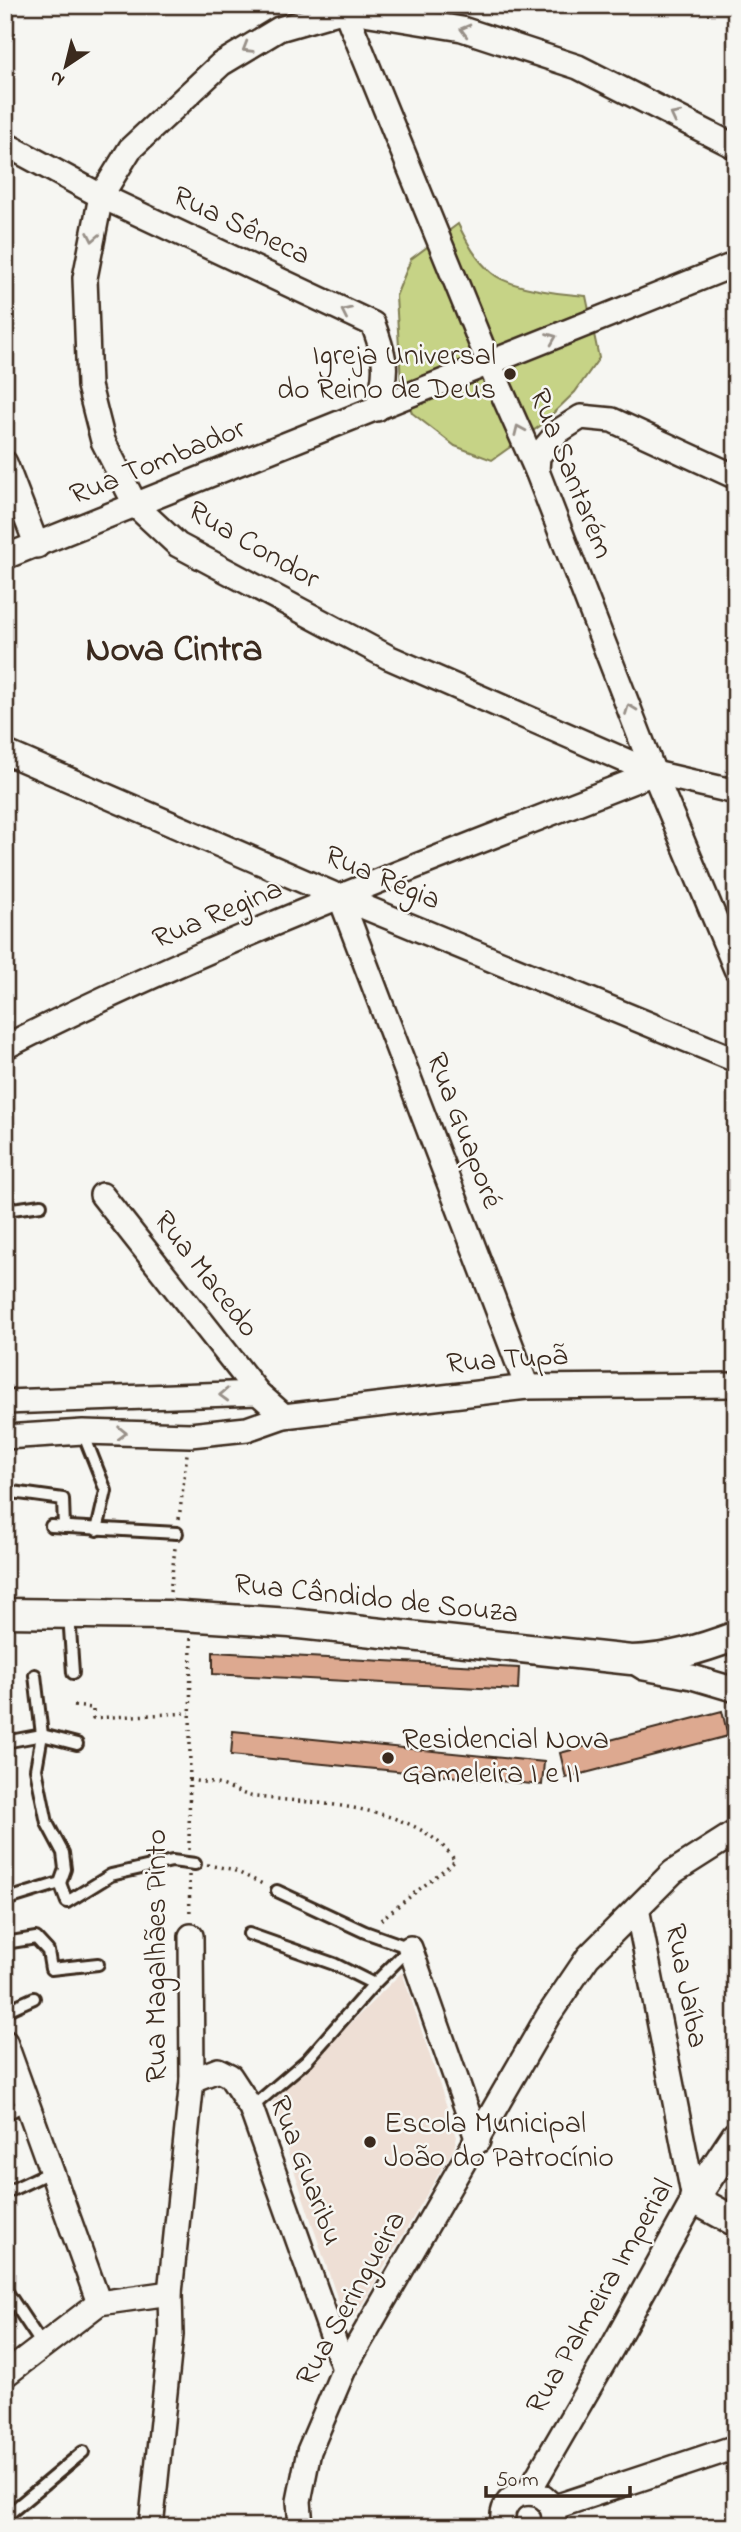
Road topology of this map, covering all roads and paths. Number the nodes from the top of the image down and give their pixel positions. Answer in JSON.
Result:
{"nodes":[{"id":1,"x":344,"y":8,"type":"edge"},
{"id":2,"x":5,"y":144,"type":"edge"},
{"id":3,"x":736,"y":147,"type":"edge"},
{"id":4,"x":101,"y":196,"type":"junction"},
{"id":5,"x":736,"y":264,"type":"edge"},
{"id":6,"x":489,"y":363,"type":"junction"},
{"id":7,"x":377,"y":409,"type":"junction"},
{"id":8,"x":5,"y":463,"type":"edge"},
{"id":9,"x":537,"y":471,"type":"junction"},
{"id":10,"x":736,"y":477,"type":"edge"},
{"id":11,"x":136,"y":506,"type":"junction"},
{"id":12,"x":37,"y":546,"type":"junction"},
{"id":13,"x":5,"y":557,"type":"edge"},
{"id":14,"x":5,"y":752,"type":"edge"},
{"id":15,"x":654,"y":773,"type":"junction"},
{"id":16,"x":736,"y":792,"type":"edge"},
{"id":17,"x":340,"y":897,"type":"junction"},
{"id":18,"x":736,"y":969,"type":"edge"},
{"id":19,"x":5,"y":1047,"type":"edge"},
{"id":20,"x":736,"y":1060,"type":"edge"},
{"id":21,"x":102,"y":1195,"type":"dead end"},
{"id":22,"x":41,"y":1205,"type":"dead end"},
{"id":23,"x":5,"y":1210,"type":"edge"},
{"id":24,"x":736,"y":1385,"type":"edge"},
{"id":25,"x":527,"y":1387,"type":"junction"},
{"id":26,"x":258,"y":1394,"type":"junction"},
{"id":27,"x":5,"y":1402,"type":"edge"},
{"id":28,"x":284,"y":1416,"type":"junction"},
{"id":29,"x":83,"y":1432,"type":"junction"},
{"id":30,"x":5,"y":1437,"type":"edge"},
{"id":31,"x":5,"y":1491,"type":"edge"},
{"id":32,"x":51,"y":1526,"type":"dead end"},
{"id":33,"x":64,"y":1527,"type":"junction"},
{"id":34,"x":97,"y":1530,"type":"junction"},
{"id":35,"x":177,"y":1533,"type":"dead end"},
{"id":36,"x":5,"y":1613,"type":"edge"},
{"id":37,"x":69,"y":1614,"type":"junction"},
{"id":38,"x":191,"y":1617,"type":"junction"},
{"id":39,"x":736,"y":1636,"type":"edge"},
{"id":40,"x":631,"y":1660,"type":"junction"},
{"id":41,"x":73,"y":1673,"type":"dead end"},
{"id":42,"x":36,"y":1675,"type":"dead end"},
{"id":43,"x":736,"y":1690,"type":"edge"},
{"id":44,"x":74,"y":1706,"type":"dead end"},
{"id":45,"x":190,"y":1713,"type":"junction"},
{"id":46,"x":41,"y":1735,"type":"junction"},
{"id":47,"x":5,"y":1742,"type":"edge"},
{"id":48,"x":77,"y":1744,"type":"dead end"},
{"id":49,"x":189,"y":1780,"type":"junction"},
{"id":50,"x":736,"y":1832,"type":"edge"},
{"id":51,"x":192,"y":1863,"type":"junction"},
{"id":52,"x":60,"y":1883,"type":"junction"},
{"id":53,"x":277,"y":1891,"type":"joint"},
{"id":54,"x":5,"y":1900,"type":"edge"},
{"id":55,"x":637,"y":1908,"type":"junction"},
{"id":56,"x":365,"y":1932,"type":"junction"},
{"id":57,"x":249,"y":1934,"type":"dead end"},
{"id":58,"x":191,"y":1936,"type":"joint"},
{"id":59,"x":5,"y":1943,"type":"edge"},
{"id":60,"x":410,"y":1948,"type":"junction"},
{"id":61,"x":98,"y":1964,"type":"dead end"},
{"id":62,"x":374,"y":1984,"type":"junction"},
{"id":63,"x":34,"y":1998,"type":"dead end"},
{"id":64,"x":5,"y":2011,"type":"edge"},
{"id":65,"x":5,"y":2042,"type":"edge"},
{"id":66,"x":192,"y":2080,"type":"junction"},
{"id":67,"x":27,"y":2104,"type":"junction"},
{"id":68,"x":251,"y":2109,"type":"junction"},
{"id":69,"x":5,"y":2115,"type":"edge"},
{"id":70,"x":736,"y":2136,"type":"edge"},
{"id":71,"x":478,"y":2141,"type":"junction"},
{"id":72,"x":52,"y":2171,"type":"junction"},
{"id":73,"x":5,"y":2193,"type":"edge"},
{"id":74,"x":694,"y":2199,"type":"junction"},
{"id":75,"x":736,"y":2222,"type":"edge"},
{"id":76,"x":5,"y":2289,"type":"edge"},
{"id":77,"x":170,"y":2294,"type":"junction"},
{"id":78,"x":100,"y":2303,"type":"junction"},
{"id":79,"x":43,"y":2346,"type":"junction"},
{"id":80,"x":344,"y":2369,"type":"junction"},
{"id":81,"x":5,"y":2375,"type":"edge"},
{"id":82,"x":736,"y":2447,"type":"edge"},
{"id":83,"x":83,"y":2452,"type":"dead end"},
{"id":84,"x":528,"y":2493,"type":"junction"},
{"id":85,"x":5,"y":2517,"type":"edge"},
{"id":86,"x":553,"y":2518,"type":"edge"},
{"id":87,"x":152,"y":2527,"type":"edge"},
{"id":88,"x":301,"y":2527,"type":"edge"},
{"id":89,"x":504,"y":2527,"type":"edge"}],
"edges":[{"from":3,"to":1,"type":"street","name":"Rua Condor","one_way":true},
{"from":1,"to":4,"type":"street","name":"Rua Condor","one_way":true},
{"from":1,"to":6,"type":"street","name":"Rua Santarém"},
{"from":2,"to":4,"type":"street","name":"Rua Sêneca"},
{"from":7,"to":4,"type":"street","name":"Rua Sêneca","one_way":true},
{"from":4,"to":11,"type":"street","name":"Rua Condor","one_way":true},
{"from":6,"to":5,"type":"street","name":"Rua Tombador","one_way":true},
{"from":6,"to":7,"type":"street","name":"Rua Tombador"},
{"from":9,"to":6,"type":"street","name":"Rua Santarém","one_way":true},
{"from":7,"to":11,"type":"street","name":"Rua Tombador"},
{"from":8,"to":12,"type":"street"},
{"from":9,"to":10,"type":"street"},
{"from":15,"to":9,"type":"street","name":"Rua Santarém","one_way":true},
{"from":11,"to":12,"type":"street","name":"Rua Tombador"},
{"from":11,"to":15,"type":"street","name":"Rua Condor"},
{"from":12,"to":13,"type":"street","name":"Rua Tombador"},
{"from":14,"to":17,"type":"street","name":"Rua Régia"},
{"from":15,"to":16,"type":"street","name":"Rua Condor"},
{"from":15,"to":17,"type":"street","name":"Rua Regina"},
{"from":15,"to":18,"type":"street","name":"Rua Santarém"},
{"from":17,"to":19,"type":"street","name":"Rua Regina"},
{"from":17,"to":20,"type":"street","name":"Rua Régia"},
{"from":17,"to":25,"type":"street","name":"Rua Guaporé"},
{"from":21,"to":26,"type":"street","name":"Rua Macedo"},
{"from":22,"to":23,"type":"lane"},
{"from":24,"to":25,"type":"street","name":"Rua Tupã"},
{"from":25,"to":28,"type":"street","name":"Rua Tupã"},
{"from":26,"to":27,"type":"street","one_way":true},
{"from":26,"to":28,"type":"street"},
{"from":29,"to":28,"type":"street","name":"Rua Tupã","one_way":true},
{"from":29,"to":30,"type":"street","name":"Rua Tupã"},
{"from":29,"to":34,"type":"lane"},
{"from":31,"to":33,"type":"lane"},
{"from":32,"to":33,"type":"lane"},
{"from":33,"to":34,"type":"lane"},
{"from":34,"to":35,"type":"lane"},
{"from":36,"to":37,"type":"street","name":"Rua Cândido de Souza"},
{"from":37,"to":38,"type":"street","name":"Rua Cândido de Souza"},
{"from":37,"to":41,"type":"lane"},
{"from":38,"to":40,"type":"street","name":"Rua Cândido de Souza"},
{"from":38,"to":45,"type":"path","name":"Rua Magalhães Pinto"},
{"from":39,"to":40,"type":"street","name":"Rua Cândido de Souza"},
{"from":40,"to":43,"type":"street"},
{"from":42,"to":46,"type":"lane"},
{"from":44,"to":45,"type":"path"},
{"from":45,"to":49,"type":"path","name":"Rua Magalhães Pinto"},
{"from":46,"to":47,"type":"lane"},
{"from":46,"to":48,"type":"lane"},
{"from":46,"to":52,"type":"lane"},
{"from":49,"to":51,"type":"path","name":"Rua Magalhães Pinto"},
{"from":49,"to":56,"type":"path"},
{"from":50,"to":55,"type":"street","name":"Rua Seringueira"},
{"from":51,"to":52,"type":"lane"},
{"from":51,"to":53,"type":"path"},
{"from":51,"to":58,"type":"path","name":"Rua Magalhães Pinto"},
{"from":52,"to":54,"type":"lane"},
{"from":53,"to":56,"type":"lane"},
{"from":55,"to":71,"type":"street","name":"Rua Seringueira"},
{"from":55,"to":74,"type":"street","name":"Rua Jaíba"},
{"from":56,"to":60,"type":"lane"},
{"from":57,"to":62,"type":"lane"},
{"from":58,"to":66,"type":"street","name":"Rua Magalhães Pinto"},
{"from":59,"to":61,"type":"lane"},
{"from":60,"to":62,"type":"lane"},
{"from":60,"to":71,"type":"street"},
{"from":62,"to":68,"type":"lane"},
{"from":63,"to":64,"type":"lane"},
{"from":65,"to":67,"type":"street"},
{"from":66,"to":68,"type":"street","name":"Rua Guaribu"},
{"from":66,"to":77,"type":"street","name":"Rua Magalhães Pinto"},
{"from":67,"to":69,"type":"lane"},
{"from":67,"to":72,"type":"street"},
{"from":68,"to":80,"type":"street","name":"Rua Guaribu"},
{"from":70,"to":74,"type":"street","name":"Rua Palmeira Imperial"},
{"from":71,"to":80,"type":"street","name":"Rua Seringueira"},
{"from":72,"to":73,"type":"lane"},
{"from":72,"to":78,"type":"street"},
{"from":74,"to":75,"type":"street"},
{"from":74,"to":84,"type":"street","name":"Rua Palmeira Imperial"},
{"from":76,"to":79,"type":"lane"},
{"from":77,"to":78,"type":"street"},
{"from":77,"to":87,"type":"street","name":"Rua Magalhães Pinto"},
{"from":78,"to":79,"type":"street"},
{"from":79,"to":81,"type":"street"},
{"from":80,"to":88,"type":"street","name":"Rua Seringueira"},
{"from":82,"to":86,"type":"street"},
{"from":83,"to":85,"type":"lane"},
{"from":84,"to":86,"type":"street"},
{"from":84,"to":89,"type":"street"}]}
